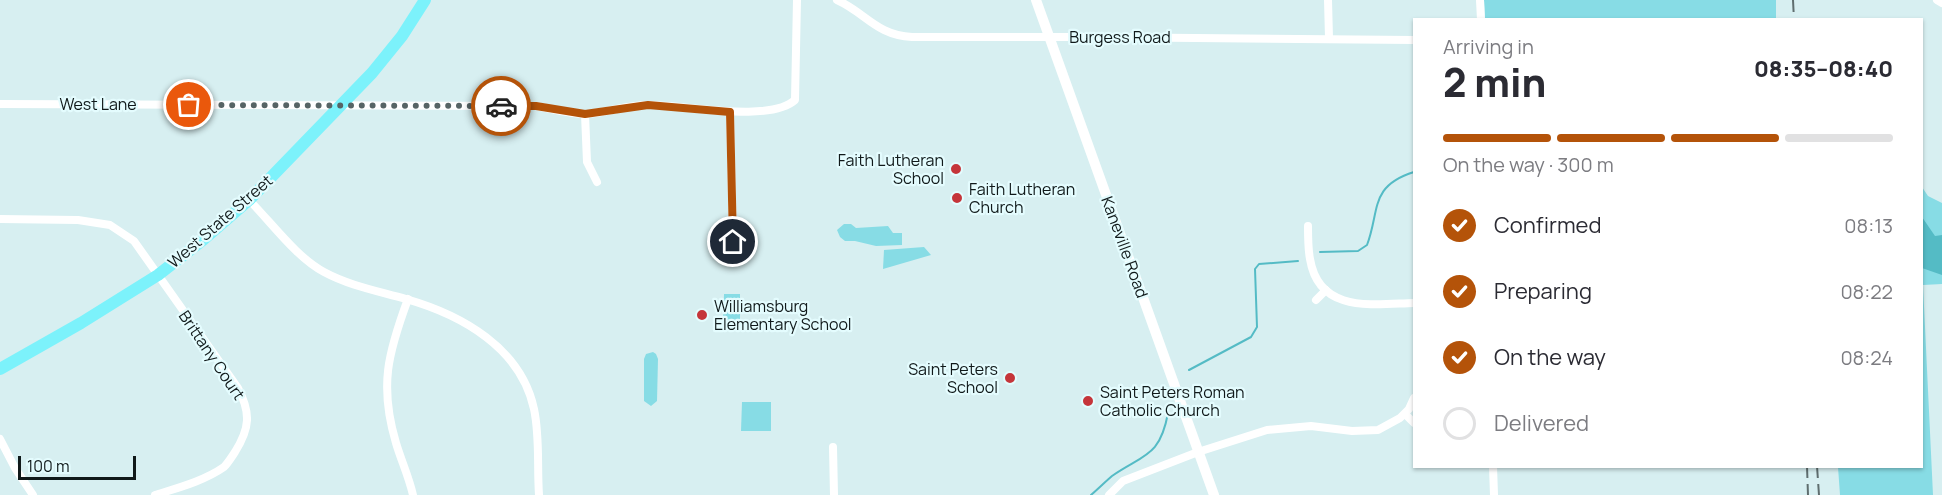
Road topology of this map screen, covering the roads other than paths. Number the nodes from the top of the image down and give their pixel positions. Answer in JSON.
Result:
{"nodes":[{"id":1,"x":425,"y":0,"type":"edge"},
{"id":2,"x":797,"y":0,"type":"edge"},
{"id":3,"x":837,"y":0,"type":"edge"},
{"id":4,"x":1036,"y":0,"type":"edge"},
{"id":5,"x":1328,"y":0,"type":"edge"},
{"id":6,"x":1480,"y":0,"type":"edge"},
{"id":7,"x":1936,"y":0,"type":"edge"},
{"id":8,"x":1942,"y":3,"type":"edge"},
{"id":9,"x":1481,"y":18,"type":"edge"},
{"id":10,"x":1049,"y":36,"type":"junction"},
{"id":11,"x":1329,"y":38,"type":"junction"},
{"id":12,"x":1413,"y":40,"type":"edge"},
{"id":13,"x":0,"y":104,"type":"edge"},
{"id":14,"x":340,"y":105,"type":"junction"},
{"id":15,"x":730,"y":112,"type":"junction"},
{"id":16,"x":585,"y":114,"type":"junction"},
{"id":17,"x":597,"y":182,"type":"dead end"},
{"id":18,"x":249,"y":200,"type":"junction"},
{"id":19,"x":0,"y":219,"type":"edge"},
{"id":20,"x":1308,"y":226,"type":"dead end"},
{"id":21,"x":733,"y":242,"type":"dead end"},
{"id":22,"x":158,"y":275,"type":"junction"},
{"id":23,"x":1326,"y":290,"type":"junction"},
{"id":24,"x":408,"y":299,"type":"junction"},
{"id":25,"x":1316,"y":300,"type":"dead end"},
{"id":26,"x":1413,"y":303,"type":"edge"},
{"id":27,"x":0,"y":369,"type":"edge"},
{"id":28,"x":1413,"y":400,"type":"edge"},
{"id":29,"x":1405,"y":414,"type":"junction"},
{"id":30,"x":1413,"y":422,"type":"edge"},
{"id":31,"x":0,"y":439,"type":"edge"},
{"id":32,"x":833,"y":447,"type":"dead end"},
{"id":33,"x":1198,"y":452,"type":"junction"},
{"id":34,"x":1493,"y":468,"type":"edge"},
{"id":35,"x":33,"y":495,"type":"edge"},
{"id":36,"x":155,"y":495,"type":"edge"},
{"id":37,"x":414,"y":495,"type":"edge"},
{"id":38,"x":539,"y":495,"type":"edge"},
{"id":39,"x":834,"y":495,"type":"edge"},
{"id":40,"x":1109,"y":495,"type":"edge"},
{"id":41,"x":1214,"y":495,"type":"edge"},
{"id":42,"x":1494,"y":495,"type":"edge"}],
"edges":[{"from":1,"to":14,"type":"main road","name":"West State Street"},
{"from":2,"to":15,"type":"street","name":"West Lane"},
{"from":3,"to":10,"type":"street","name":"Burgess Road"},
{"from":4,"to":10,"type":"main road","name":"Kaneville Road"},
{"from":5,"to":11,"type":"street"},
{"from":6,"to":9,"type":"street"},
{"from":7,"to":8,"type":"street"},
{"from":10,"to":11,"type":"street","name":"Burgess Road"},
{"from":10,"to":33,"type":"main road","name":"Kaneville Road"},
{"from":11,"to":12,"type":"street","name":"Burgess Road"},
{"from":13,"to":14,"type":"street","name":"West Lane"},
{"from":14,"to":16,"type":"street","name":"West Lane"},
{"from":14,"to":18,"type":"main road","name":"West State Street"},
{"from":15,"to":16,"type":"street","name":"West Lane"},
{"from":15,"to":21,"type":"street"},
{"from":16,"to":17,"type":"street"},
{"from":18,"to":22,"type":"main road","name":"West State Street"},
{"from":18,"to":24,"type":"street"},
{"from":19,"to":22,"type":"street","name":"Brittany Court"},
{"from":20,"to":23,"type":"street"},
{"from":22,"to":27,"type":"main road","name":"West State Street"},
{"from":22,"to":36,"type":"street","name":"Brittany Court"},
{"from":23,"to":25,"type":"street"},
{"from":23,"to":26,"type":"street"},
{"from":24,"to":37,"type":"street"},
{"from":24,"to":38,"type":"street"},
{"from":28,"to":29,"type":"street"},
{"from":29,"to":30,"type":"street"},
{"from":29,"to":33,"type":"street"},
{"from":31,"to":35,"type":"street"},
{"from":32,"to":39,"type":"street"},
{"from":33,"to":40,"type":"street"},
{"from":33,"to":41,"type":"main road","name":"Kaneville Road"},
{"from":34,"to":42,"type":"street"}]}
